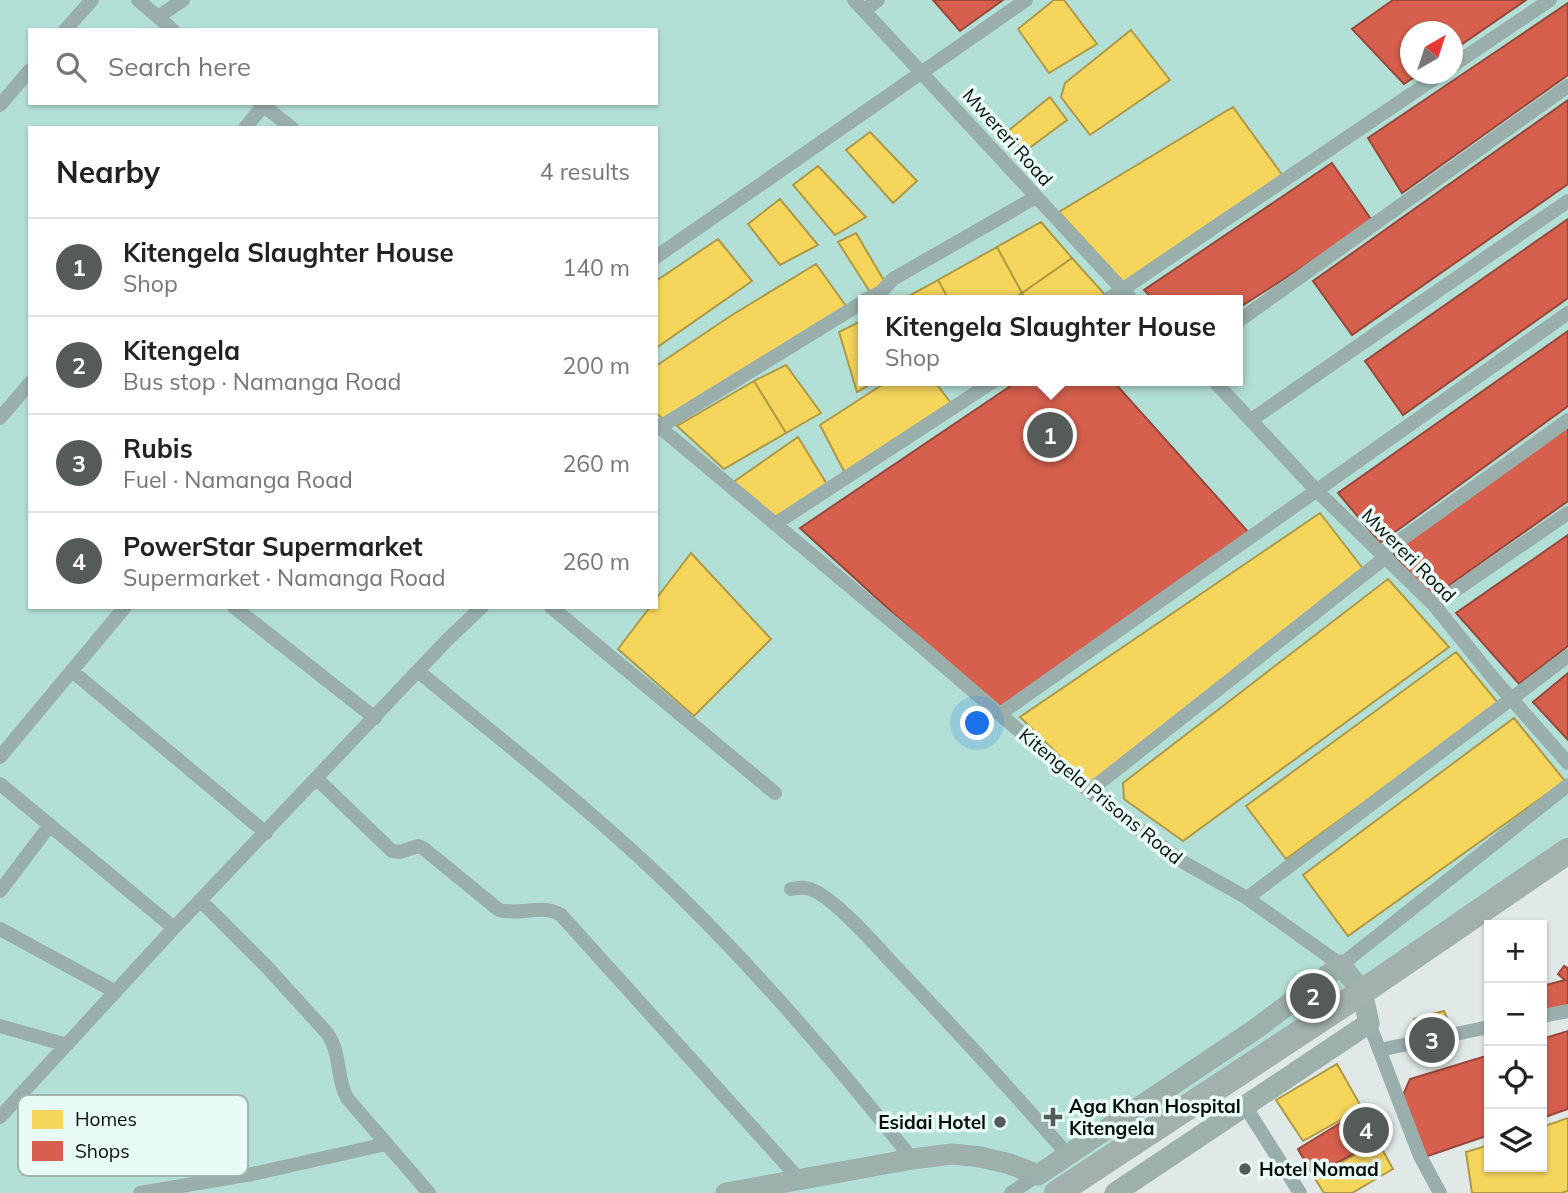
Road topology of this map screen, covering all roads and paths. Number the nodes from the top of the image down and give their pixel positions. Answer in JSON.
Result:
{"nodes":[{"id":1,"x":92,"y":0,"type":"edge"},
{"id":2,"x":138,"y":0,"type":"edge"},
{"id":3,"x":183,"y":0,"type":"edge"},
{"id":4,"x":878,"y":0,"type":"edge"},
{"id":5,"x":1026,"y":0,"type":"edge"},
{"id":6,"x":1550,"y":0,"type":"edge"},
{"id":7,"x":859,"y":5,"type":"edge"},
{"id":8,"x":158,"y":17,"type":"junction"},
{"id":9,"x":67,"y":28,"type":"edge"},
{"id":10,"x":171,"y":28,"type":"edge"},
{"id":11,"x":1463,"y":59,"type":"edge"},
{"id":12,"x":28,"y":72,"type":"edge"},
{"id":13,"x":923,"y":72,"type":"junction"},
{"id":14,"x":1427,"y":84,"type":"edge"},
{"id":15,"x":1568,"y":86,"type":"edge"},
{"id":16,"x":0,"y":104,"type":"edge"},
{"id":17,"x":262,"y":105,"type":"edge"},
{"id":18,"x":246,"y":126,"type":"edge"},
{"id":19,"x":289,"y":126,"type":"edge"},
{"id":20,"x":1036,"y":197,"type":"junction"},
{"id":21,"x":1568,"y":201,"type":"edge"},
{"id":22,"x":658,"y":256,"type":"edge"},
{"id":23,"x":875,"y":295,"type":"edge"},
{"id":24,"x":1127,"y":295,"type":"edge"},
{"id":25,"x":1129,"y":295,"type":"edge"},
{"id":26,"x":858,"y":305,"type":"edge"},
{"id":27,"x":1568,"y":313,"type":"edge"},
{"id":28,"x":1243,"y":317,"type":"edge"},
{"id":29,"x":28,"y":385,"type":"edge"},
{"id":30,"x":987,"y":386,"type":"edge"},
{"id":31,"x":1219,"y":386,"type":"edge"},
{"id":32,"x":0,"y":418,"type":"edge"},
{"id":33,"x":1251,"y":419,"type":"junction"},
{"id":34,"x":1568,"y":420,"type":"edge"},
{"id":35,"x":658,"y":426,"type":"edge"},
{"id":36,"x":1316,"y":490,"type":"junction"},
{"id":37,"x":1568,"y":513,"type":"edge"},
{"id":38,"x":775,"y":524,"type":"junction"},
{"id":39,"x":1384,"y":556,"type":"junction"},
{"id":40,"x":1434,"y":605,"type":"junction"},
{"id":41,"x":123,"y":609,"type":"edge"},
{"id":42,"x":236,"y":609,"type":"edge"},
{"id":43,"x":480,"y":609,"type":"edge"},
{"id":44,"x":553,"y":609,"type":"edge"},
{"id":45,"x":1568,"y":656,"type":"edge"},
{"id":46,"x":72,"y":671,"type":"junction"},
{"id":47,"x":418,"y":671,"type":"junction"},
{"id":48,"x":1511,"y":699,"type":"junction"},
{"id":49,"x":1000,"y":714,"type":"junction"},
{"id":50,"x":375,"y":718,"type":"junction"},
{"id":51,"x":0,"y":757,"type":"edge"},
{"id":52,"x":1568,"y":763,"type":"edge"},
{"id":53,"x":317,"y":779,"type":"junction"},
{"id":54,"x":0,"y":784,"type":"edge"},
{"id":55,"x":1568,"y":785,"type":"edge"},
{"id":56,"x":1089,"y":791,"type":"junction"},
{"id":57,"x":775,"y":793,"type":"dead end"},
{"id":58,"x":50,"y":825,"type":"junction"},
{"id":59,"x":266,"y":833,"type":"junction"},
{"id":60,"x":1568,"y":851,"type":"edge"},
{"id":61,"x":791,"y":889,"type":"dead end"},
{"id":62,"x":0,"y":891,"type":"edge"},
{"id":63,"x":1247,"y":898,"type":"junction"},
{"id":64,"x":201,"y":901,"type":"junction"},
{"id":65,"x":174,"y":928,"type":"junction"},
{"id":66,"x":0,"y":929,"type":"edge"},
{"id":67,"x":1341,"y":965,"type":"junction"},
{"id":68,"x":116,"y":992,"type":"junction"},
{"id":69,"x":1362,"y":992,"type":"junction"},
{"id":70,"x":1568,"y":1011,"type":"edge"},
{"id":71,"x":1547,"y":1015,"type":"edge"},
{"id":72,"x":1369,"y":1023,"type":"junction"},
{"id":73,"x":0,"y":1026,"type":"edge"},
{"id":74,"x":1484,"y":1028,"type":"edge"},
{"id":75,"x":67,"y":1045,"type":"junction"},
{"id":76,"x":1379,"y":1050,"type":"junction"},
{"id":77,"x":20,"y":1095,"type":"edge"},
{"id":78,"x":18,"y":1098,"type":"edge"},
{"id":79,"x":1245,"y":1106,"type":"junction"},
{"id":80,"x":0,"y":1117,"type":"edge"},
{"id":81,"x":386,"y":1144,"type":"junction"},
{"id":82,"x":1068,"y":1155,"type":"junction"},
{"id":83,"x":912,"y":1159,"type":"junction"},
{"id":84,"x":248,"y":1175,"type":"edge"},
{"id":85,"x":240,"y":1176,"type":"edge"},
{"id":86,"x":800,"y":1180,"type":"junction"},
{"id":87,"x":1048,"y":1184,"type":"edge"},
{"id":88,"x":140,"y":1193,"type":"edge"},
{"id":89,"x":429,"y":1193,"type":"edge"},
{"id":90,"x":726,"y":1193,"type":"edge"},
{"id":91,"x":1010,"y":1193,"type":"edge"},
{"id":92,"x":1115,"y":1193,"type":"edge"},
{"id":93,"x":1300,"y":1193,"type":"edge"},
{"id":94,"x":1440,"y":1193,"type":"edge"}],
"edges":[{"from":1,"to":9,"type":"street"},
{"from":2,"to":8,"type":"street"},
{"from":3,"to":8,"type":"street"},
{"from":4,"to":7,"type":"street"},
{"from":5,"to":13,"type":"street"},
{"from":6,"to":11,"type":"street"},
{"from":7,"to":13,"type":"street","name":"Mwereri Road"},
{"from":8,"to":10,"type":"street"},
{"from":12,"to":16,"type":"street"},
{"from":13,"to":20,"type":"street","name":"Mwereri Road"},
{"from":13,"to":22,"type":"street"},
{"from":14,"to":25,"type":"street"},
{"from":15,"to":28,"type":"street"},
{"from":17,"to":18,"type":"street"},
{"from":17,"to":19,"type":"street"},
{"from":20,"to":23,"type":"street"},
{"from":20,"to":24,"type":"street","name":"Mwereri Road"},
{"from":21,"to":33,"type":"street"},
{"from":26,"to":35,"type":"street"},
{"from":27,"to":36,"type":"street"},
{"from":29,"to":32,"type":"street"},
{"from":30,"to":38,"type":"street"},
{"from":31,"to":33,"type":"street","name":"Mwereri Road"},
{"from":33,"to":36,"type":"street","name":"Mwereri Road"},
{"from":34,"to":39,"type":"street"},
{"from":35,"to":38,"type":"street","name":"Kitengela Prisons Road"},
{"from":36,"to":39,"type":"street","name":"Mwereri Road"},
{"from":36,"to":49,"type":"street"},
{"from":37,"to":40,"type":"street"},
{"from":38,"to":49,"type":"street","name":"Kitengela Prisons Road"},
{"from":39,"to":40,"type":"street","name":"Mwereri Road"},
{"from":39,"to":56,"type":"street"},
{"from":40,"to":48,"type":"street","name":"Mwereri Road"},
{"from":41,"to":46,"type":"street"},
{"from":42,"to":50,"type":"street"},
{"from":43,"to":47,"type":"street"},
{"from":44,"to":57,"type":"street"},
{"from":45,"to":48,"type":"street"},
{"from":46,"to":51,"type":"street"},
{"from":46,"to":59,"type":"street"},
{"from":47,"to":50,"type":"street"},
{"from":47,"to":83,"type":"street"},
{"from":48,"to":52,"type":"street","name":"Mwereri Road"},
{"from":48,"to":63,"type":"street"},
{"from":49,"to":56,"type":"street","name":"Kitengela Prisons Road"},
{"from":50,"to":53,"type":"street"},
{"from":53,"to":59,"type":"street"},
{"from":53,"to":86,"type":"street"},
{"from":54,"to":58,"type":"street"},
{"from":55,"to":67,"type":"street"},
{"from":56,"to":63,"type":"street","name":"Kitengela Prisons Road"},
{"from":58,"to":62,"type":"street"},
{"from":58,"to":65,"type":"street"},
{"from":59,"to":64,"type":"street"},
{"from":60,"to":69,"type":"highway"},
{"from":61,"to":82,"type":"street"},
{"from":63,"to":67,"type":"street","name":"Kitengela Prisons Road"},
{"from":64,"to":65,"type":"street"},
{"from":64,"to":81,"type":"street"},
{"from":65,"to":68,"type":"street"},
{"from":66,"to":68,"type":"street"},
{"from":67,"to":69,"type":"street","name":"Kitengela Prisons Road"},
{"from":67,"to":82,"type":"street"},
{"from":68,"to":75,"type":"street"},
{"from":69,"to":72,"type":"street"},
{"from":69,"to":87,"type":"highway"},
{"from":70,"to":71,"type":"street"},
{"from":72,"to":76,"type":"street"},
{"from":72,"to":79,"type":"street"},
{"from":73,"to":75,"type":"street"},
{"from":74,"to":76,"type":"street"},
{"from":75,"to":77,"type":"street"},
{"from":76,"to":94,"type":"street"},
{"from":78,"to":80,"type":"street"},
{"from":79,"to":92,"type":"street"},
{"from":79,"to":93,"type":"street"},
{"from":81,"to":84,"type":"street"},
{"from":81,"to":89,"type":"street"},
{"from":82,"to":87,"type":"street"},
{"from":83,"to":86,"type":"street"},
{"from":83,"to":87,"type":"street"},
{"from":85,"to":88,"type":"street"},
{"from":86,"to":90,"type":"street"},
{"from":87,"to":91,"type":"street"}]}
